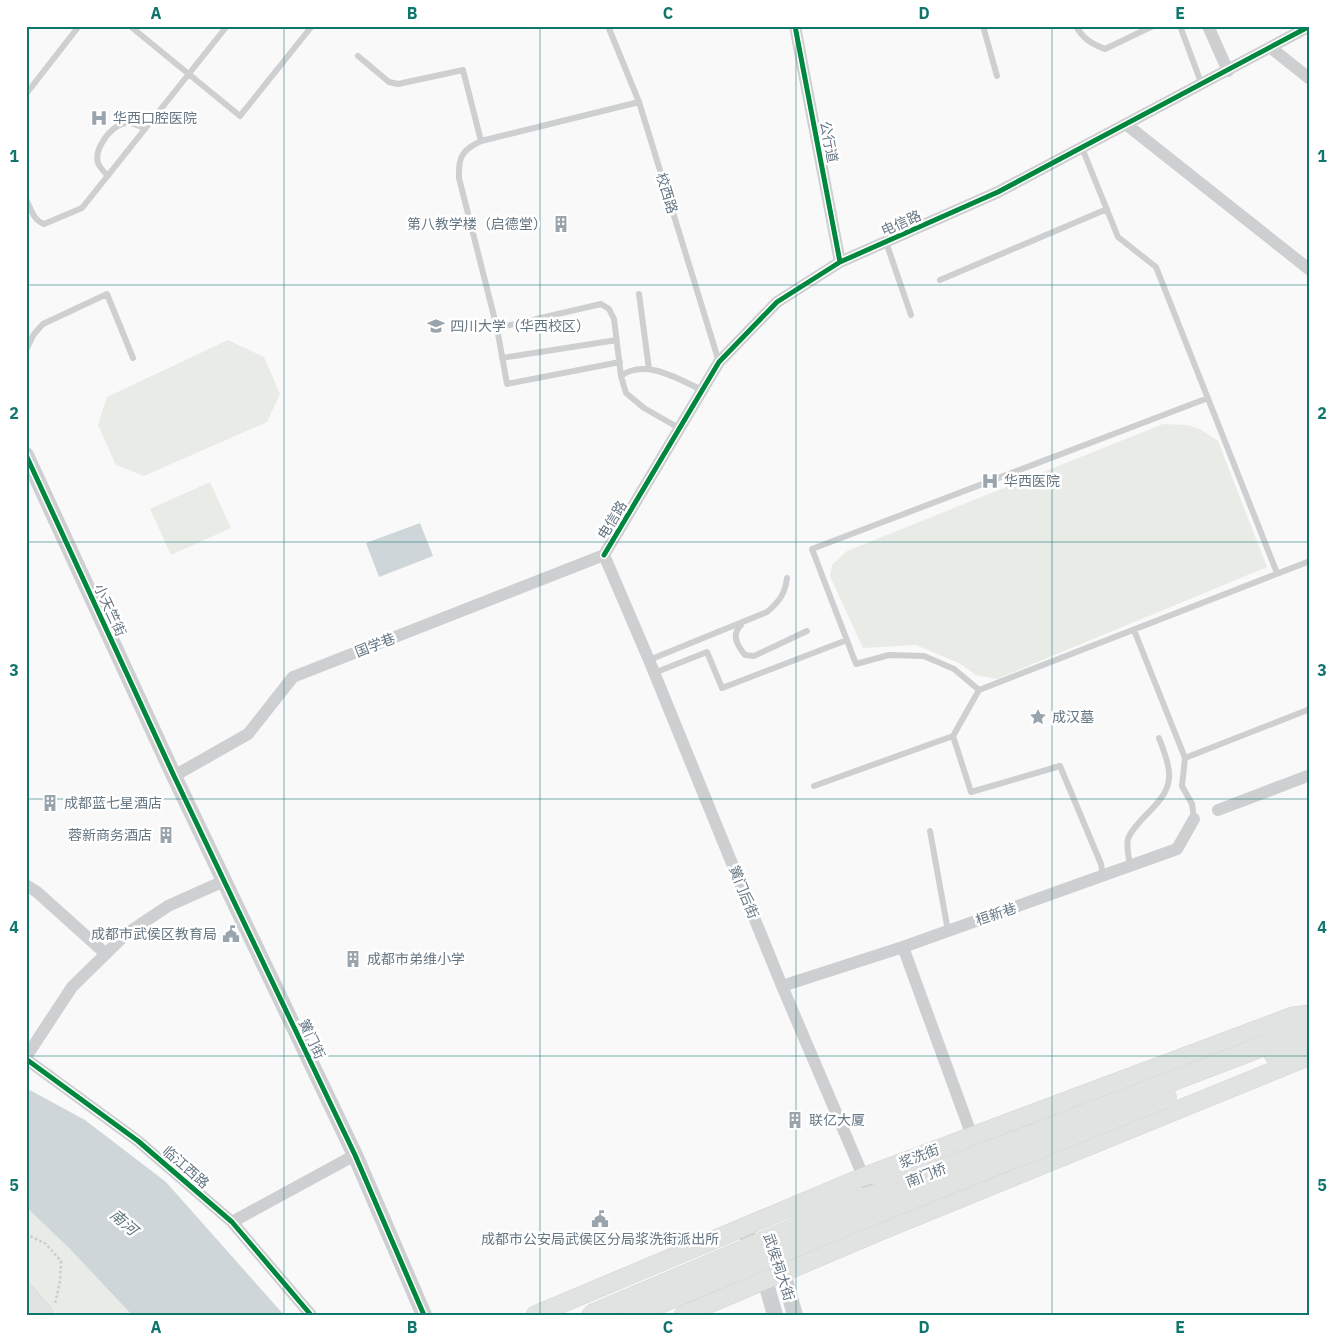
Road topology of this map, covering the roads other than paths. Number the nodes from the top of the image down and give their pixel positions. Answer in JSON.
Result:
{"nodes":[{"id":1,"x":79,"y":26,"type":"edge"},
{"id":2,"x":130,"y":26,"type":"edge"},
{"id":3,"x":227,"y":26,"type":"edge"},
{"id":4,"x":312,"y":26,"type":"edge"},
{"id":5,"x":608,"y":26,"type":"edge"},
{"id":6,"x":795,"y":26,"type":"edge"},
{"id":7,"x":983,"y":26,"type":"edge"},
{"id":8,"x":1076,"y":26,"type":"edge"},
{"id":9,"x":1153,"y":26,"type":"edge"},
{"id":10,"x":1180,"y":26,"type":"edge"},
{"id":11,"x":1208,"y":26,"type":"edge"},
{"id":12,"x":1310,"y":26,"type":"edge"},
{"id":13,"x":1271,"y":48,"type":"junction"},
{"id":14,"x":358,"y":56,"type":"dead end"},
{"id":15,"x":1228,"y":71,"type":"junction"},
{"id":16,"x":188,"y":74,"type":"junction"},
{"id":17,"x":997,"y":76,"type":"dead end"},
{"id":18,"x":1310,"y":79,"type":"edge"},
{"id":19,"x":1202,"y":85,"type":"junction"},
{"id":20,"x":26,"y":94,"type":"edge"},
{"id":21,"x":639,"y":102,"type":"junction"},
{"id":22,"x":1127,"y":125,"type":"junction"},
{"id":23,"x":145,"y":129,"type":"junction"},
{"id":24,"x":482,"y":141,"type":"junction"},
{"id":25,"x":1082,"y":148,"type":"junction"},
{"id":26,"x":108,"y":176,"type":"junction"},
{"id":27,"x":26,"y":199,"type":"edge"},
{"id":28,"x":1107,"y":209,"type":"junction"},
{"id":29,"x":886,"y":242,"type":"junction"},
{"id":30,"x":840,"y":262,"type":"junction"},
{"id":31,"x":1310,"y":270,"type":"edge"},
{"id":32,"x":940,"y":280,"type":"dead end"},
{"id":33,"x":639,"y":294,"type":"dead end"},
{"id":34,"x":911,"y":315,"type":"dead end"},
{"id":35,"x":497,"y":328,"type":"junction"},
{"id":36,"x":618,"y":340,"type":"junction"},
{"id":37,"x":26,"y":350,"type":"edge"},
{"id":38,"x":133,"y":358,"type":"dead end"},
{"id":39,"x":502,"y":358,"type":"junction"},
{"id":40,"x":620,"y":362,"type":"junction"},
{"id":41,"x":719,"y":362,"type":"junction"},
{"id":42,"x":649,"y":369,"type":"junction"},
{"id":43,"x":621,"y":376,"type":"junction"},
{"id":44,"x":702,"y":390,"type":"junction"},
{"id":45,"x":1208,"y":398,"type":"junction"},
{"id":46,"x":679,"y":428,"type":"junction"},
{"id":47,"x":26,"y":455,"type":"edge"},
{"id":48,"x":604,"y":555,"type":"junction"},
{"id":49,"x":1310,"y":560,"type":"edge"},
{"id":50,"x":1277,"y":573,"type":"junction"},
{"id":51,"x":788,"y":578,"type":"dead end"},
{"id":52,"x":744,"y":622,"type":"junction"},
{"id":53,"x":1134,"y":630,"type":"junction"},
{"id":54,"x":807,"y":631,"type":"dead end"},
{"id":55,"x":847,"y":640,"type":"junction"},
{"id":56,"x":649,"y":660,"type":"junction"},
{"id":57,"x":654,"y":673,"type":"junction"},
{"id":58,"x":979,"y":690,"type":"junction"},
{"id":59,"x":1310,"y":709,"type":"edge"},
{"id":60,"x":953,"y":736,"type":"junction"},
{"id":61,"x":1159,"y":738,"type":"dead end"},
{"id":62,"x":1185,"y":758,"type":"junction"},
{"id":63,"x":1310,"y":775,"type":"edge"},
{"id":64,"x":174,"y":776,"type":"junction"},
{"id":65,"x":814,"y":786,"type":"dead end"},
{"id":66,"x":1218,"y":810,"type":"dead end"},
{"id":67,"x":1194,"y":819,"type":"joint"},
{"id":68,"x":930,"y":831,"type":"dead end"},
{"id":69,"x":1130,"y":866,"type":"junction"},
{"id":70,"x":1103,"y":876,"type":"junction"},
{"id":71,"x":224,"y":881,"type":"junction"},
{"id":72,"x":26,"y":885,"type":"edge"},
{"id":73,"x":948,"y":931,"type":"junction"},
{"id":74,"x":903,"y":947,"type":"junction"},
{"id":75,"x":106,"y":954,"type":"junction"},
{"id":76,"x":782,"y":986,"type":"junction"},
{"id":77,"x":1310,"y":1014,"type":"edge"},
{"id":78,"x":1310,"y":1026,"type":"edge"},
{"id":79,"x":1310,"y":1042,"type":"edge"},
{"id":80,"x":1269,"y":1050,"type":"junction"},
{"id":81,"x":1310,"y":1056,"type":"edge"},
{"id":82,"x":26,"y":1058,"type":"edge"},
{"id":83,"x":972,"y":1136,"type":"junction"},
{"id":84,"x":355,"y":1155,"type":"junction"},
{"id":85,"x":863,"y":1177,"type":"junction"},
{"id":86,"x":763,"y":1219,"type":"junction"},
{"id":87,"x":232,"y":1222,"type":"junction"},
{"id":88,"x":744,"y":1228,"type":"junction"},
{"id":89,"x":883,"y":1230,"type":"junction"},
{"id":90,"x":784,"y":1272,"type":"junction"},
{"id":91,"x":765,"y":1280,"type":"junction"},
{"id":92,"x":26,"y":1293,"type":"edge"},
{"id":93,"x":52,"y":1312,"type":"edge"},
{"id":94,"x":311,"y":1315,"type":"edge"},
{"id":95,"x":424,"y":1315,"type":"edge"},
{"id":96,"x":535,"y":1315,"type":"edge"},
{"id":97,"x":591,"y":1315,"type":"edge"},
{"id":98,"x":632,"y":1315,"type":"edge"},
{"id":99,"x":683,"y":1315,"type":"edge"},
{"id":100,"x":775,"y":1315,"type":"edge"},
{"id":101,"x":795,"y":1315,"type":"edge"}],
"edges":[{"from":1,"to":20,"type":"lane"},
{"from":2,"to":16,"type":"lane"},
{"from":3,"to":16,"type":"lane"},
{"from":4,"to":16,"type":"lane"},
{"from":5,"to":21,"type":"lane","name":"校西路"},
{"from":6,"to":30,"type":"street","name":"公行道"},
{"from":7,"to":17,"type":"lane"},
{"from":8,"to":9,"type":"lane"},
{"from":10,"to":19,"type":"lane"},
{"from":11,"to":15,"type":"street"},
{"from":12,"to":13,"type":"street","name":"电信路"},
{"from":13,"to":15,"type":"street","name":"电信路"},
{"from":13,"to":18,"type":"street"},
{"from":14,"to":24,"type":"lane"},
{"from":15,"to":19,"type":"street","name":"电信路"},
{"from":16,"to":23,"type":"lane"},
{"from":19,"to":22,"type":"street","name":"电信路"},
{"from":21,"to":24,"type":"lane"},
{"from":21,"to":41,"type":"lane","name":"校西路"},
{"from":22,"to":25,"type":"street","name":"电信路"},
{"from":22,"to":31,"type":"street"},
{"from":23,"to":26,"type":"lane"},
{"from":23,"to":26,"type":"lane"},
{"from":24,"to":35,"type":"lane"},
{"from":25,"to":28,"type":"lane"},
{"from":25,"to":29,"type":"street","name":"电信路"},
{"from":26,"to":27,"type":"lane"},
{"from":28,"to":32,"type":"lane"},
{"from":28,"to":45,"type":"lane"},
{"from":29,"to":30,"type":"street","name":"电信路"},
{"from":29,"to":34,"type":"lane"},
{"from":30,"to":41,"type":"street","name":"电信路"},
{"from":33,"to":42,"type":"lane"},
{"from":35,"to":36,"type":"lane"},
{"from":35,"to":39,"type":"lane"},
{"from":36,"to":39,"type":"lane"},
{"from":36,"to":40,"type":"lane"},
{"from":37,"to":38,"type":"lane"},
{"from":39,"to":40,"type":"lane"},
{"from":40,"to":43,"type":"lane"},
{"from":41,"to":44,"type":"street","name":"电信路"},
{"from":42,"to":43,"type":"lane"},
{"from":42,"to":44,"type":"lane"},
{"from":43,"to":46,"type":"lane"},
{"from":44,"to":46,"type":"street","name":"电信路"},
{"from":45,"to":50,"type":"lane"},
{"from":45,"to":55,"type":"lane"},
{"from":46,"to":48,"type":"street","name":"电信路"},
{"from":47,"to":64,"type":"street","name":"小天竺街"},
{"from":48,"to":56,"type":"street","name":"黉门后街"},
{"from":48,"to":64,"type":"street","name":"国学巷"},
{"from":49,"to":50,"type":"lane"},
{"from":50,"to":53,"type":"lane"},
{"from":51,"to":52,"type":"lane"},
{"from":52,"to":54,"type":"lane"},
{"from":52,"to":56,"type":"lane"},
{"from":53,"to":58,"type":"lane"},
{"from":53,"to":62,"type":"lane"},
{"from":55,"to":57,"type":"lane"},
{"from":55,"to":58,"type":"lane"},
{"from":56,"to":57,"type":"street","name":"黉门后街"},
{"from":57,"to":76,"type":"street","name":"黉门后街"},
{"from":58,"to":60,"type":"lane"},
{"from":59,"to":62,"type":"lane"},
{"from":60,"to":65,"type":"lane"},
{"from":60,"to":70,"type":"lane"},
{"from":61,"to":69,"type":"lane"},
{"from":62,"to":67,"type":"lane"},
{"from":63,"to":66,"type":"street"},
{"from":64,"to":71,"type":"street","name":"黉门街"},
{"from":67,"to":69,"type":"street","name":"桓新巷"},
{"from":68,"to":73,"type":"lane"},
{"from":69,"to":70,"type":"street","name":"桓新巷"},
{"from":70,"to":73,"type":"street","name":"桓新巷"},
{"from":71,"to":75,"type":"street"},
{"from":71,"to":84,"type":"street","name":"黉门街"},
{"from":72,"to":75,"type":"street"},
{"from":73,"to":74,"type":"street","name":"桓新巷"},
{"from":74,"to":76,"type":"street","name":"桓新巷"},
{"from":74,"to":83,"type":"street"},
{"from":75,"to":82,"type":"street"},
{"from":76,"to":85,"type":"street","name":"黉门后街"},
{"from":77,"to":83,"type":"main road","name":"浆洗街"},
{"from":78,"to":80,"type":"main road"},
{"from":79,"to":80,"type":"main road"},
{"from":80,"to":97,"type":"main road","name":"南门桥","bridge":true},
{"from":80,"to":98,"type":"main road","name":"南门桥","bridge":true},
{"from":81,"to":89,"type":"main road"},
{"from":82,"to":87,"type":"street","name":"临江西路"},
{"from":83,"to":85,"type":"main road","name":"浆洗街"},
{"from":84,"to":87,"type":"street"},
{"from":84,"to":95,"type":"street","name":"黉门街"},
{"from":85,"to":86,"type":"main road","name":"浆洗街"},
{"from":85,"to":89,"type":"street","name":"黉门后街"},
{"from":86,"to":88,"type":"main road","name":"浆洗街"},
{"from":86,"to":90,"type":"street","name":"武侯祠大街"},
{"from":87,"to":94,"type":"street","name":"临江西路"},
{"from":88,"to":91,"type":"street","name":"武侯祠大街"},
{"from":88,"to":96,"type":"main road","name":"浆洗街"},
{"from":89,"to":90,"type":"main road"},
{"from":90,"to":91,"type":"main road"},
{"from":90,"to":101,"type":"street","name":"武侯祠大街"},
{"from":91,"to":99,"type":"main road"},
{"from":91,"to":100,"type":"street","name":"武侯祠大街"},
{"from":92,"to":93,"type":"main road"}]}
